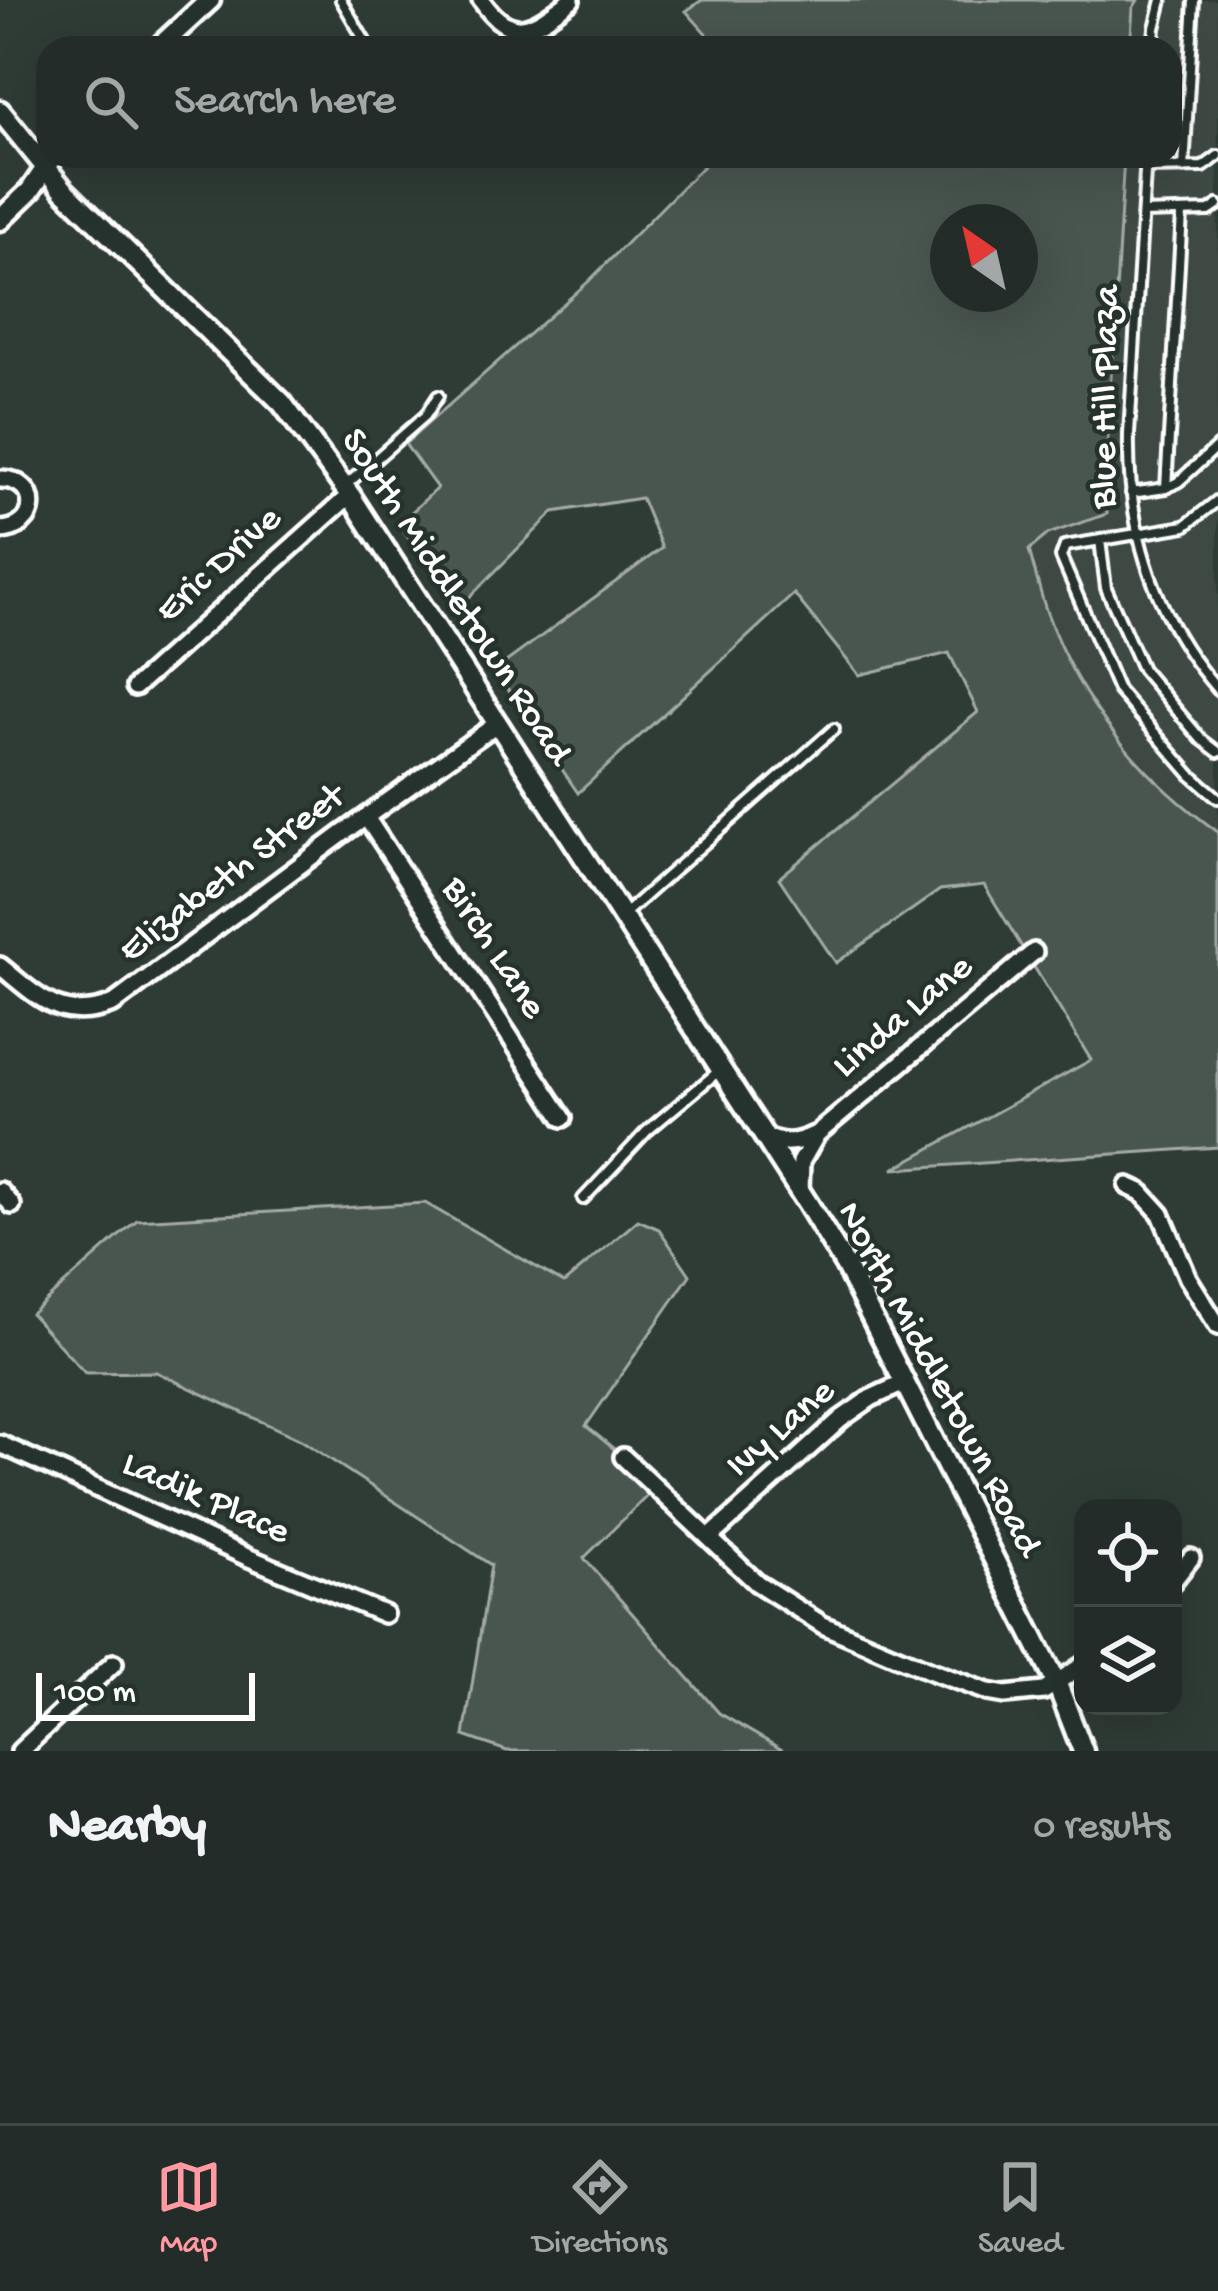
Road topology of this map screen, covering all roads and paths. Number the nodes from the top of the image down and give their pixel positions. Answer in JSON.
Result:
{"nodes":[{"id":1,"x":210,"y":0,"type":"edge"},
{"id":2,"x":341,"y":0,"type":"edge"},
{"id":3,"x":481,"y":0,"type":"edge"},
{"id":4,"x":571,"y":0,"type":"edge"},
{"id":5,"x":1162,"y":0,"type":"edge"},
{"id":6,"x":1194,"y":0,"type":"edge"},
{"id":7,"x":171,"y":36,"type":"edge"},
{"id":8,"x":362,"y":36,"type":"edge"},
{"id":9,"x":1154,"y":36,"type":"edge"},
{"id":10,"x":0,"y":111,"type":"edge"},
{"id":11,"x":36,"y":148,"type":"edge"},
{"id":12,"x":1218,"y":156,"type":"edge"},
{"id":13,"x":46,"y":168,"type":"edge"},
{"id":14,"x":55,"y":168,"type":"edge"},
{"id":15,"x":1146,"y":168,"type":"joint"},
{"id":16,"x":1184,"y":168,"type":"junction"},
{"id":17,"x":1218,"y":205,"type":"edge"},
{"id":18,"x":1143,"y":214,"type":"junction"},
{"id":19,"x":1182,"y":214,"type":"junction"},
{"id":20,"x":0,"y":220,"type":"edge"},
{"id":21,"x":438,"y":395,"type":"dead end"},
{"id":22,"x":1218,"y":446,"type":"edge"},
{"id":23,"x":0,"y":479,"type":"edge"},
{"id":24,"x":1166,"y":488,"type":"junction"},
{"id":25,"x":347,"y":491,"type":"junction"},
{"id":26,"x":1130,"y":493,"type":"junction"},
{"id":27,"x":1218,"y":500,"type":"edge"},
{"id":28,"x":0,"y":530,"type":"edge"},
{"id":29,"x":1137,"y":533,"type":"junction"},
{"id":30,"x":1100,"y":540,"type":"junction"},
{"id":31,"x":134,"y":687,"type":"dead end"},
{"id":32,"x":1218,"y":690,"type":"edge"},
{"id":33,"x":498,"y":723,"type":"junction"},
{"id":34,"x":834,"y":729,"type":"dead end"},
{"id":35,"x":1218,"y":752,"type":"edge"},
{"id":36,"x":1218,"y":799,"type":"edge"},
{"id":37,"x":366,"y":817,"type":"junction"},
{"id":38,"x":621,"y":917,"type":"junction"},
{"id":39,"x":1034,"y":952,"type":"dead end"},
{"id":40,"x":0,"y":966,"type":"edge"},
{"id":41,"x":720,"y":1070,"type":"junction"},
{"id":42,"x":563,"y":1118,"type":"dead end"},
{"id":43,"x":817,"y":1134,"type":"junction"},
{"id":44,"x":763,"y":1135,"type":"junction"},
{"id":45,"x":787,"y":1173,"type":"joint"},
{"id":46,"x":1128,"y":1186,"type":"dead end"},
{"id":47,"x":0,"y":1191,"type":"edge"},
{"id":48,"x":801,"y":1194,"type":"junction"},
{"id":49,"x":583,"y":1199,"type":"dead end"},
{"id":50,"x":12,"y":1205,"type":"dead end"},
{"id":51,"x":1218,"y":1326,"type":"edge"},
{"id":52,"x":904,"y":1383,"type":"junction"},
{"id":53,"x":0,"y":1444,"type":"edge"},
{"id":54,"x":623,"y":1457,"type":"dead end"},
{"id":55,"x":710,"y":1537,"type":"junction"},
{"id":56,"x":1191,"y":1558,"type":"dead end"},
{"id":57,"x":1182,"y":1570,"type":"edge"},
{"id":58,"x":384,"y":1614,"type":"dead end"},
{"id":59,"x":114,"y":1663,"type":"dead end"},
{"id":60,"x":1074,"y":1672,"type":"edge"},
{"id":61,"x":1057,"y":1684,"type":"junction"},
{"id":62,"x":20,"y":1751,"type":"edge"},
{"id":63,"x":1083,"y":1751,"type":"edge"}],
"edges":[{"from":1,"to":7,"type":"street"},
{"from":2,"to":8,"type":"lane"},
{"from":3,"to":4,"type":"street"},
{"from":5,"to":9,"type":"lane"},
{"from":6,"to":16,"type":"lane"},
{"from":10,"to":11,"type":"street","name":"South Middletown Road"},
{"from":12,"to":16,"type":"lane"},
{"from":13,"to":20,"type":"street"},
{"from":14,"to":25,"type":"street","name":"South Middletown Road"},
{"from":15,"to":16,"type":"lane"},
{"from":15,"to":18,"type":"lane","name":"Blue Hill Plaza"},
{"from":17,"to":19,"type":"lane"},
{"from":18,"to":19,"type":"lane"},
{"from":18,"to":26,"type":"lane","name":"Blue Hill Plaza"},
{"from":19,"to":24,"type":"lane"},
{"from":21,"to":25,"type":"lane"},
{"from":22,"to":24,"type":"lane"},
{"from":23,"to":28,"type":"street"},
{"from":24,"to":26,"type":"lane"},
{"from":25,"to":31,"type":"street","name":"Eric Drive"},
{"from":25,"to":33,"type":"street","name":"South Middletown Road"},
{"from":26,"to":29,"type":"lane","name":"Blue Hill Plaza"},
{"from":27,"to":29,"type":"lane"},
{"from":29,"to":30,"type":"lane"},
{"from":29,"to":32,"type":"lane","name":"Blue Hill Plaza"},
{"from":30,"to":35,"type":"lane"},
{"from":30,"to":36,"type":"lane"},
{"from":33,"to":37,"type":"street","name":"Elizabeth Street"},
{"from":33,"to":38,"type":"street","name":"South Middletown Road"},
{"from":34,"to":38,"type":"lane"},
{"from":37,"to":40,"type":"street","name":"Elizabeth Street"},
{"from":37,"to":42,"type":"street","name":"Birch Lane"},
{"from":38,"to":41,"type":"street","name":"South Middletown Road"},
{"from":39,"to":43,"type":"street","name":"Linda Lane"},
{"from":41,"to":44,"type":"street","name":"South Middletown Road"},
{"from":41,"to":49,"type":"lane"},
{"from":43,"to":44,"type":"street","name":"Linda Lane"},
{"from":43,"to":48,"type":"street","name":"Linda Lane"},
{"from":44,"to":45,"type":"street","name":"South Middletown Road"},
{"from":45,"to":48,"type":"street","name":"North Middletown Road"},
{"from":46,"to":51,"type":"street"},
{"from":47,"to":50,"type":"street"},
{"from":48,"to":52,"type":"street","name":"North Middletown Road"},
{"from":52,"to":55,"type":"street","name":"Ivy Lane"},
{"from":52,"to":61,"type":"street","name":"North Middletown Road"},
{"from":53,"to":58,"type":"street","name":"Ladik Place"},
{"from":54,"to":55,"type":"street"},
{"from":55,"to":61,"type":"street"},
{"from":56,"to":57,"type":"street"},
{"from":59,"to":62,"type":"street"},
{"from":60,"to":61,"type":"street"},
{"from":61,"to":63,"type":"street","name":"North Middletown Road"}]}
